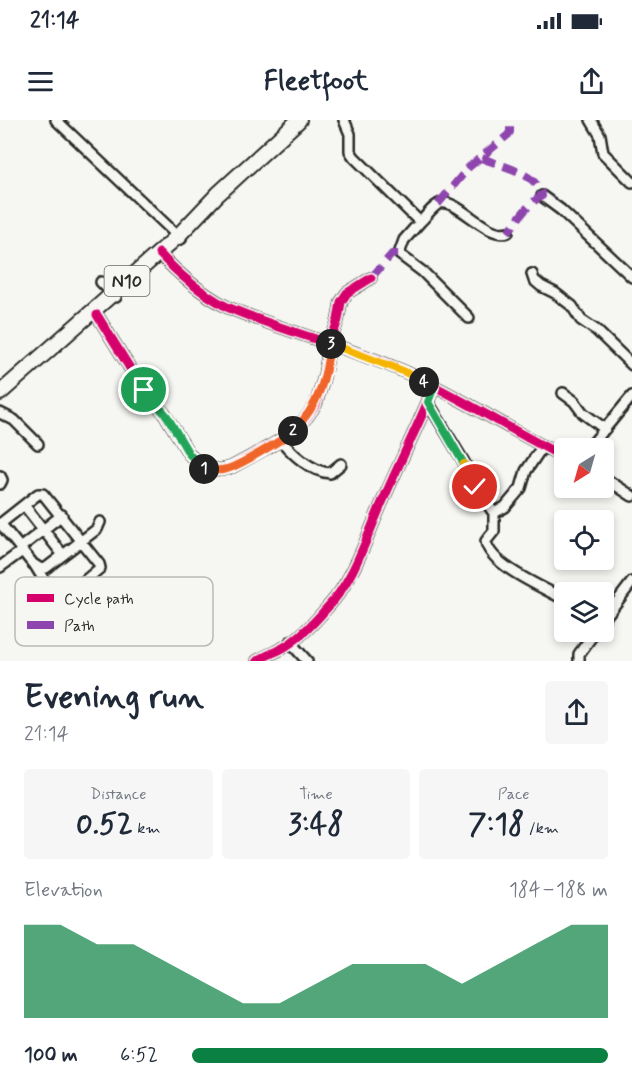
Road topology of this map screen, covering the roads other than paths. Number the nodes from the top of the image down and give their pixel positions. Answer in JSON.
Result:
{"nodes":[{"id":1,"x":56,"y":120,"type":"edge"},
{"id":2,"x":299,"y":120,"type":"edge"},
{"id":3,"x":344,"y":120,"type":"edge"},
{"id":4,"x":591,"y":120,"type":"edge"},
{"id":5,"x":604,"y":120,"type":"edge"},
{"id":6,"x":598,"y":129,"type":"junction"},
{"id":7,"x":632,"y":182,"type":"edge"},
{"id":8,"x":542,"y":196,"type":"dead end"},
{"id":9,"x":420,"y":222,"type":"junction"},
{"id":10,"x":508,"y":232,"type":"dead end"},
{"id":11,"x":179,"y":238,"type":"junction"},
{"id":12,"x":161,"y":255,"type":"junction"},
{"id":13,"x":532,"y":274,"type":"dead end"},
{"id":14,"x":632,"y":277,"type":"edge"},
{"id":15,"x":371,"y":278,"type":"dead end"},
{"id":16,"x":102,"y":282,"type":"dead end"},
{"id":17,"x":114,"y":295,"type":"junction"},
{"id":18,"x":97,"y":315,"type":"junction"},
{"id":19,"x":469,"y":318,"type":"dead end"},
{"id":20,"x":330,"y":343,"type":"junction"},
{"id":21,"x":632,"y":365,"type":"edge"},
{"id":22,"x":434,"y":387,"type":"junction"},
{"id":23,"x":0,"y":393,"type":"edge"},
{"id":24,"x":562,"y":393,"type":"dead end"},
{"id":25,"x":632,"y":396,"type":"edge"},
{"id":26,"x":0,"y":398,"type":"edge"},
{"id":27,"x":428,"y":402,"type":"junction"},
{"id":28,"x":0,"y":413,"type":"edge"},
{"id":29,"x":605,"y":429,"type":"junction"},
{"id":30,"x":597,"y":438,"type":"edge"},
{"id":31,"x":281,"y":440,"type":"junction"},
{"id":32,"x":38,"y":444,"type":"dead end"},
{"id":33,"x":542,"y":447,"type":"junction"},
{"id":34,"x":554,"y":452,"type":"edge"},
{"id":35,"x":341,"y":464,"type":"dead end"},
{"id":36,"x":0,"y":476,"type":"edge"},
{"id":37,"x":0,"y":484,"type":"edge"},
{"id":38,"x":614,"y":484,"type":"edge"},
{"id":39,"x":632,"y":496,"type":"edge"},
{"id":40,"x":24,"y":505,"type":"junction"},
{"id":41,"x":494,"y":513,"type":"junction"},
{"id":42,"x":62,"y":515,"type":"junction"},
{"id":43,"x":100,"y":522,"type":"dead end"},
{"id":44,"x":0,"y":524,"type":"edge"},
{"id":45,"x":43,"y":530,"type":"junction"},
{"id":46,"x":81,"y":541,"type":"junction"},
{"id":47,"x":21,"y":549,"type":"junction"},
{"id":48,"x":63,"y":555,"type":"junction"},
{"id":49,"x":0,"y":567,"type":"edge"},
{"id":50,"x":36,"y":567,"type":"junction"},
{"id":51,"x":42,"y":577,"type":"edge"},
{"id":52,"x":89,"y":577,"type":"edge"},
{"id":53,"x":632,"y":582,"type":"edge"},
{"id":54,"x":554,"y":593,"type":"edge"},
{"id":55,"x":614,"y":606,"type":"edge"},
{"id":56,"x":290,"y":642,"type":"junction"},
{"id":57,"x":588,"y":642,"type":"edge"},
{"id":58,"x":257,"y":661,"type":"edge"},
{"id":59,"x":307,"y":661,"type":"edge"},
{"id":60,"x":579,"y":661,"type":"edge"}],
"edges":[{"from":1,"to":11,"type":"street"},
{"from":2,"to":11,"type":"highway","number":"N10"},
{"from":3,"to":9,"type":"street"},
{"from":4,"to":6,"type":"street"},
{"from":5,"to":6,"type":"street"},
{"from":6,"to":7,"type":"street"},
{"from":8,"to":14,"type":"street"},
{"from":9,"to":10,"type":"street"},
{"from":9,"to":19,"type":"street"},
{"from":11,"to":12,"type":"highway","number":"N10"},
{"from":12,"to":17,"type":"highway","number":"N10"},
{"from":12,"to":20,"type":"street"},
{"from":13,"to":21,"type":"street"},
{"from":15,"to":20,"type":"street"},
{"from":16,"to":17,"type":"street"},
{"from":17,"to":18,"type":"highway","number":"N10"},
{"from":17,"to":23,"type":"highway","number":"N10"},
{"from":18,"to":26,"type":"highway","number":"N10"},
{"from":18,"to":31,"type":"street"},
{"from":20,"to":22,"type":"street"},
{"from":20,"to":31,"type":"street"},
{"from":22,"to":27,"type":"street"},
{"from":22,"to":33,"type":"street"},
{"from":24,"to":29,"type":"street"},
{"from":25,"to":29,"type":"street"},
{"from":27,"to":41,"type":"street"},
{"from":27,"to":56,"type":"street"},
{"from":28,"to":32,"type":"street"},
{"from":29,"to":30,"type":"street"},
{"from":31,"to":35,"type":"street"},
{"from":33,"to":34,"type":"street"},
{"from":33,"to":41,"type":"street"},
{"from":36,"to":37,"type":"street"},
{"from":38,"to":39,"type":"street"},
{"from":40,"to":42,"type":"street"},
{"from":40,"to":44,"type":"street"},
{"from":40,"to":45,"type":"street"},
{"from":41,"to":54,"type":"street"},
{"from":42,"to":45,"type":"street"},
{"from":42,"to":46,"type":"street"},
{"from":43,"to":46,"type":"street"},
{"from":44,"to":47,"type":"street"},
{"from":45,"to":47,"type":"street"},
{"from":45,"to":48,"type":"street"},
{"from":46,"to":48,"type":"street"},
{"from":46,"to":52,"type":"street"},
{"from":47,"to":49,"type":"street"},
{"from":47,"to":50,"type":"street"},
{"from":48,"to":50,"type":"street"},
{"from":50,"to":51,"type":"street"},
{"from":53,"to":55,"type":"street"},
{"from":56,"to":58,"type":"street"},
{"from":56,"to":59,"type":"street"},
{"from":57,"to":60,"type":"street"}]}
